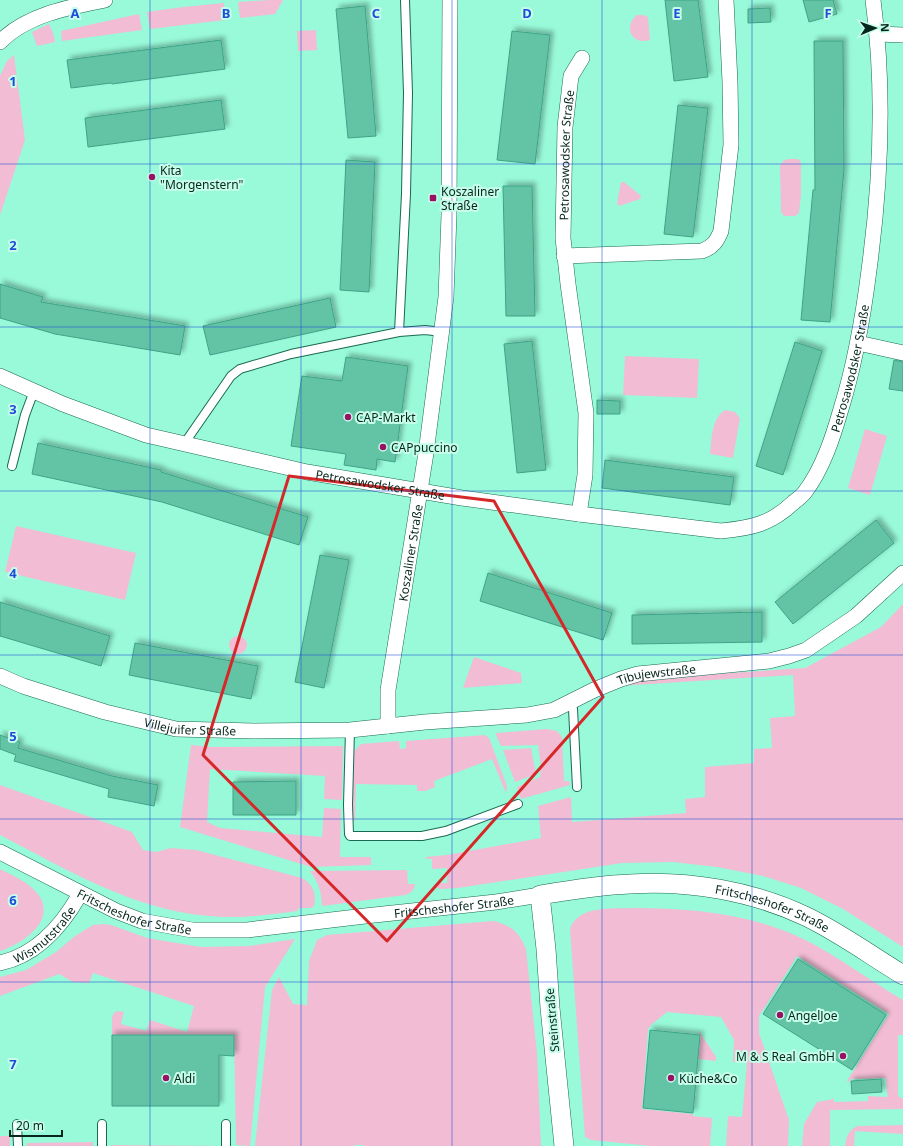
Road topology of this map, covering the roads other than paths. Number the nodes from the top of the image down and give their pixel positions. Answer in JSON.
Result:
{"nodes":[{"id":1,"x":105,"y":0,"type":"edge"},
{"id":2,"x":405,"y":0,"type":"edge"},
{"id":3,"x":450,"y":0,"type":"edge"},
{"id":4,"x":726,"y":0,"type":"edge"},
{"id":5,"x":873,"y":0,"type":"edge"},
{"id":6,"x":878,"y":34,"type":"junction"},
{"id":7,"x":903,"y":35,"type":"edge"},
{"id":8,"x":0,"y":42,"type":"edge"},
{"id":9,"x":582,"y":58,"type":"dead end"},
{"id":10,"x":564,"y":256,"type":"junction"},
{"id":11,"x":399,"y":332,"type":"junction"},
{"id":12,"x":442,"y":332,"type":"junction"},
{"id":13,"x":858,"y":343,"type":"junction"},
{"id":14,"x":903,"y":354,"type":"edge"},
{"id":15,"x":0,"y":376,"type":"edge"},
{"id":16,"x":34,"y":391,"type":"junction"},
{"id":17,"x":184,"y":444,"type":"junction"},
{"id":18,"x":12,"y":466,"type":"dead end"},
{"id":19,"x":420,"y":491,"type":"junction"},
{"id":20,"x":579,"y":514,"type":"junction"},
{"id":21,"x":903,"y":573,"type":"edge"},
{"id":22,"x":0,"y":676,"type":"edge"},
{"id":23,"x":570,"y":702,"type":"junction"},
{"id":24,"x":388,"y":726,"type":"junction"},
{"id":25,"x":350,"y":730,"type":"junction"},
{"id":26,"x":577,"y":787,"type":"dead end"},
{"id":27,"x":518,"y":804,"type":"dead end"},
{"id":28,"x":0,"y":852,"type":"edge"},
{"id":29,"x":80,"y":894,"type":"junction"},
{"id":30,"x":540,"y":895,"type":"junction"},
{"id":31,"x":0,"y":963,"type":"edge"},
{"id":32,"x":903,"y":975,"type":"edge"},
{"id":33,"x":17,"y":1124,"type":"dead end"},
{"id":34,"x":102,"y":1124,"type":"dead end"},
{"id":35,"x":226,"y":1124,"type":"dead end"},
{"id":36,"x":18,"y":1146,"type":"edge"},
{"id":37,"x":102,"y":1146,"type":"edge"},
{"id":38,"x":226,"y":1146,"type":"edge"},
{"id":39,"x":564,"y":1146,"type":"edge"}],
"edges":[{"from":1,"to":8,"type":"street"},
{"from":2,"to":11,"type":"lane"},
{"from":3,"to":12,"type":"street","name":"Koszaliner Straße"},
{"from":4,"to":10,"type":"street"},
{"from":5,"to":6,"type":"street","name":"Petrosawodsker Straße"},
{"from":6,"to":7,"type":"street"},
{"from":6,"to":13,"type":"street","name":"Petrosawodsker Straße"},
{"from":9,"to":10,"type":"street","name":"Petrosawodsker Straße"},
{"from":10,"to":20,"type":"street","name":"Petrosawodsker Straße"},
{"from":11,"to":12,"type":"lane"},
{"from":11,"to":17,"type":"lane"},
{"from":12,"to":19,"type":"street","name":"Koszaliner Straße"},
{"from":13,"to":14,"type":"street"},
{"from":13,"to":20,"type":"street","name":"Petrosawodsker Straße"},
{"from":15,"to":16,"type":"street","name":"Petrosawodsker Straße"},
{"from":16,"to":17,"type":"street","name":"Petrosawodsker Straße"},
{"from":16,"to":18,"type":"lane"},
{"from":17,"to":19,"type":"street","name":"Petrosawodsker Straße"},
{"from":19,"to":20,"type":"street","name":"Petrosawodsker Straße"},
{"from":19,"to":24,"type":"street","name":"Koszaliner Straße"},
{"from":21,"to":23,"type":"street","name":"Tibujewstraße"},
{"from":22,"to":25,"type":"street","name":"Villejuifer Straße"},
{"from":23,"to":24,"type":"street","name":"Tibujewstraße"},
{"from":23,"to":26,"type":"lane"},
{"from":24,"to":25,"type":"street","name":"Villejuifer Straße"},
{"from":25,"to":27,"type":"lane"},
{"from":28,"to":29,"type":"street","name":"Fritscheshofer Straße"},
{"from":29,"to":30,"type":"street","name":"Fritscheshofer Straße"},
{"from":29,"to":31,"type":"street","name":"Wismutstraße"},
{"from":30,"to":32,"type":"street","name":"Fritscheshofer Straße"},
{"from":30,"to":39,"type":"street","name":"Steinstraße"},
{"from":33,"to":36,"type":"lane"},
{"from":34,"to":37,"type":"lane"},
{"from":35,"to":38,"type":"lane"}]}
